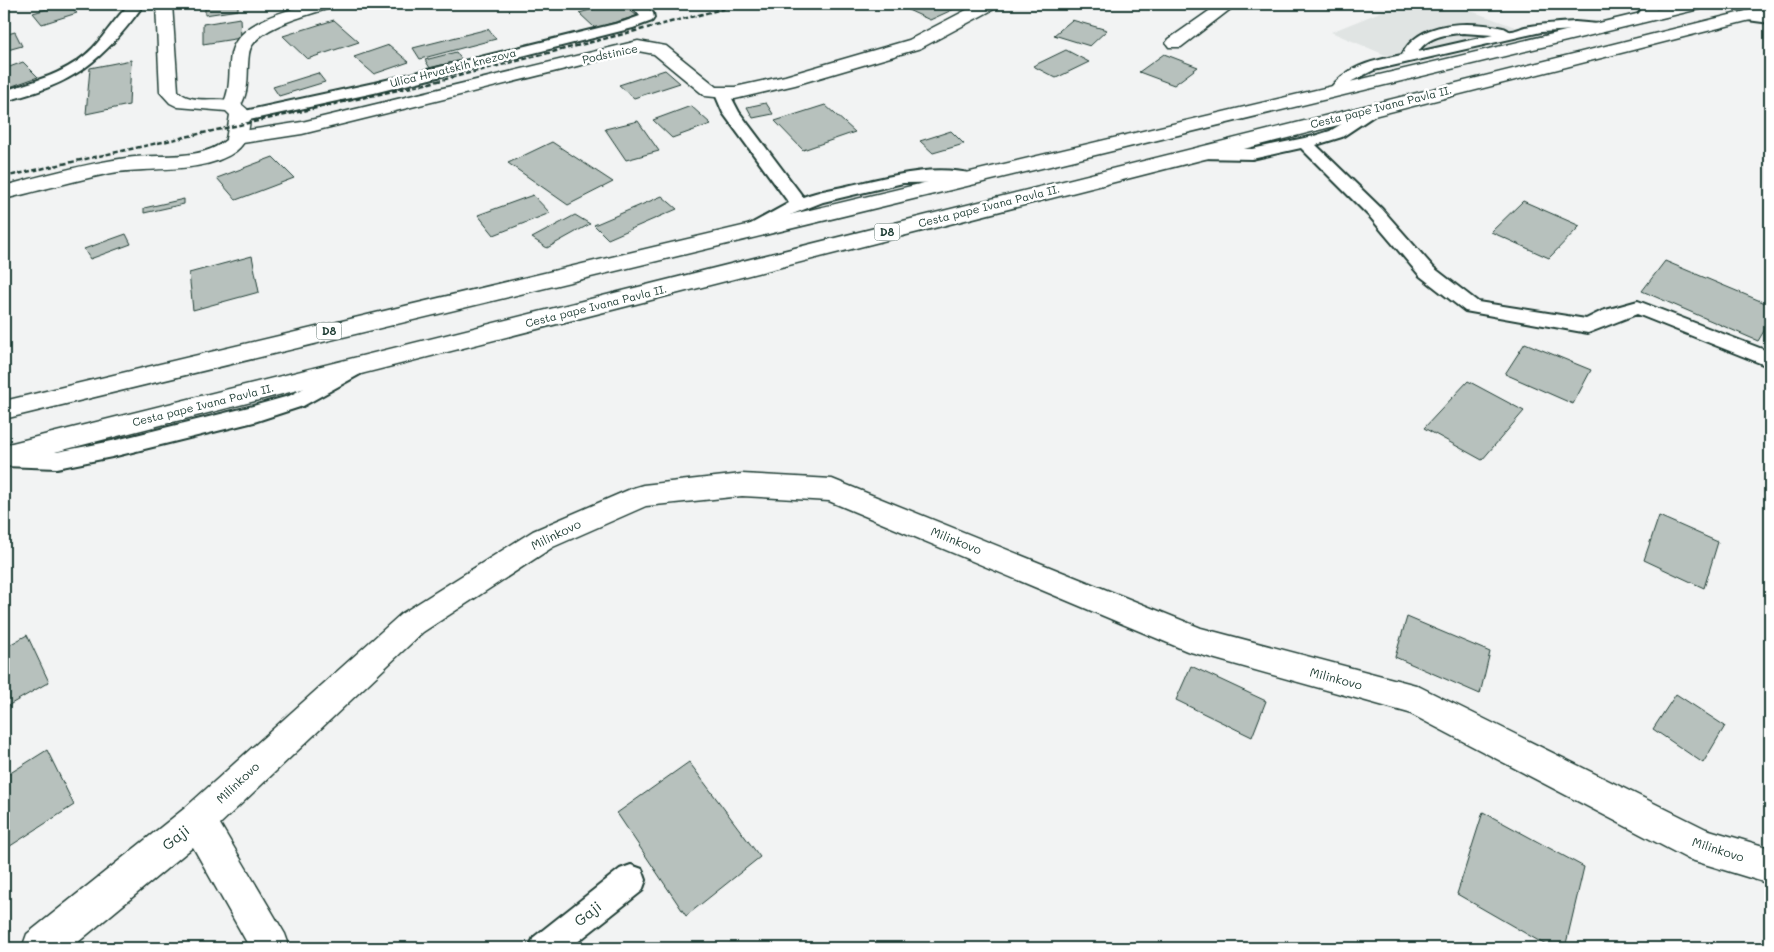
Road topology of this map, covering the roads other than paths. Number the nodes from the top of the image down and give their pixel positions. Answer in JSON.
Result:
{"nodes":[{"id":1,"x":137,"y":4,"type":"edge"},
{"id":2,"x":164,"y":4,"type":"edge"},
{"id":3,"x":324,"y":4,"type":"edge"},
{"id":4,"x":637,"y":4,"type":"edge"},
{"id":5,"x":990,"y":4,"type":"edge"},
{"id":6,"x":1229,"y":4,"type":"edge"},
{"id":7,"x":1699,"y":4,"type":"edge"},
{"id":8,"x":1648,"y":10,"type":"edge"},
{"id":9,"x":1770,"y":10,"type":"edge"},
{"id":10,"x":1745,"y":16,"type":"junction"},
{"id":11,"x":1770,"y":19,"type":"edge"},
{"id":12,"x":1598,"y":28,"type":"junction"},
{"id":13,"x":1175,"y":43,"type":"dead end"},
{"id":14,"x":1336,"y":90,"type":"junction"},
{"id":15,"x":724,"y":94,"type":"junction"},
{"id":16,"x":4,"y":96,"type":"edge"},
{"id":17,"x":1376,"y":108,"type":"junction"},
{"id":18,"x":236,"y":111,"type":"junction"},
{"id":19,"x":236,"y":138,"type":"junction"},
{"id":20,"x":1305,"y":143,"type":"junction"},
{"id":21,"x":1199,"y":153,"type":"junction"},
{"id":22,"x":967,"y":178,"type":"junction"},
{"id":23,"x":4,"y":192,"type":"edge"},
{"id":24,"x":799,"y":204,"type":"junction"},
{"id":25,"x":755,"y":228,"type":"junction"},
{"id":26,"x":1770,"y":360,"type":"edge"},
{"id":27,"x":4,"y":393,"type":"edge"},
{"id":28,"x":73,"y":393,"type":"junction"},
{"id":29,"x":4,"y":410,"type":"edge"},
{"id":30,"x":4,"y":456,"type":"edge"},
{"id":31,"x":198,"y":820,"type":"junction"},
{"id":32,"x":1770,"y":866,"type":"edge"},
{"id":33,"x":631,"y":880,"type":"dead end"},
{"id":34,"x":40,"y":948,"type":"edge"},
{"id":35,"x":271,"y":948,"type":"edge"},
{"id":36,"x":545,"y":948,"type":"edge"}],
"edges":[{"from":1,"to":16,"type":"lane"},
{"from":2,"to":18,"type":"main road"},
{"from":3,"to":18,"type":"main road"},
{"from":4,"to":18,"type":"lane","name":"Ulica Hrvatskih knezova"},
{"from":5,"to":15,"type":"main road"},
{"from":6,"to":13,"type":"main road"},
{"from":7,"to":8,"type":"main road","number":"D8"},
{"from":8,"to":12,"type":"main road","number":"D8"},
{"from":9,"to":10,"type":"main road","name":"Cesta pape Ivana Pavla II.","number":"D8"},
{"from":10,"to":11,"type":"lane"},
{"from":10,"to":17,"type":"main road","name":"Cesta pape Ivana Pavla II.","number":"D8"},
{"from":12,"to":14,"type":"main road","number":"D8"},
{"from":12,"to":14,"type":"lane"},
{"from":14,"to":22,"type":"main road","number":"D8"},
{"from":15,"to":19,"type":"main road","name":"Podstinice"},
{"from":15,"to":24,"type":"lane"},
{"from":17,"to":20,"type":"lane"},
{"from":17,"to":21,"type":"main road","name":"Cesta pape Ivana Pavla II.","number":"D8"},
{"from":18,"to":19,"type":"main road"},
{"from":19,"to":23,"type":"main road"},
{"from":20,"to":21,"type":"lane"},
{"from":20,"to":26,"type":"lane"},
{"from":21,"to":30,"type":"main road","name":"Cesta pape Ivana Pavla II.","number":"D8"},
{"from":22,"to":24,"type":"lane"},
{"from":22,"to":25,"type":"main road","number":"D8"},
{"from":24,"to":25,"type":"lane"},
{"from":25,"to":28,"type":"main road","number":"D8"},
{"from":27,"to":28,"type":"main road"},
{"from":28,"to":29,"type":"main road","number":"D8"},
{"from":31,"to":32,"type":"main road","name":"Milinkovo"},
{"from":31,"to":34,"type":"main road","name":"Gaji"},
{"from":31,"to":35,"type":"main road","name":"Gaji"},
{"from":33,"to":36,"type":"lane","name":"Gaji"}]}
